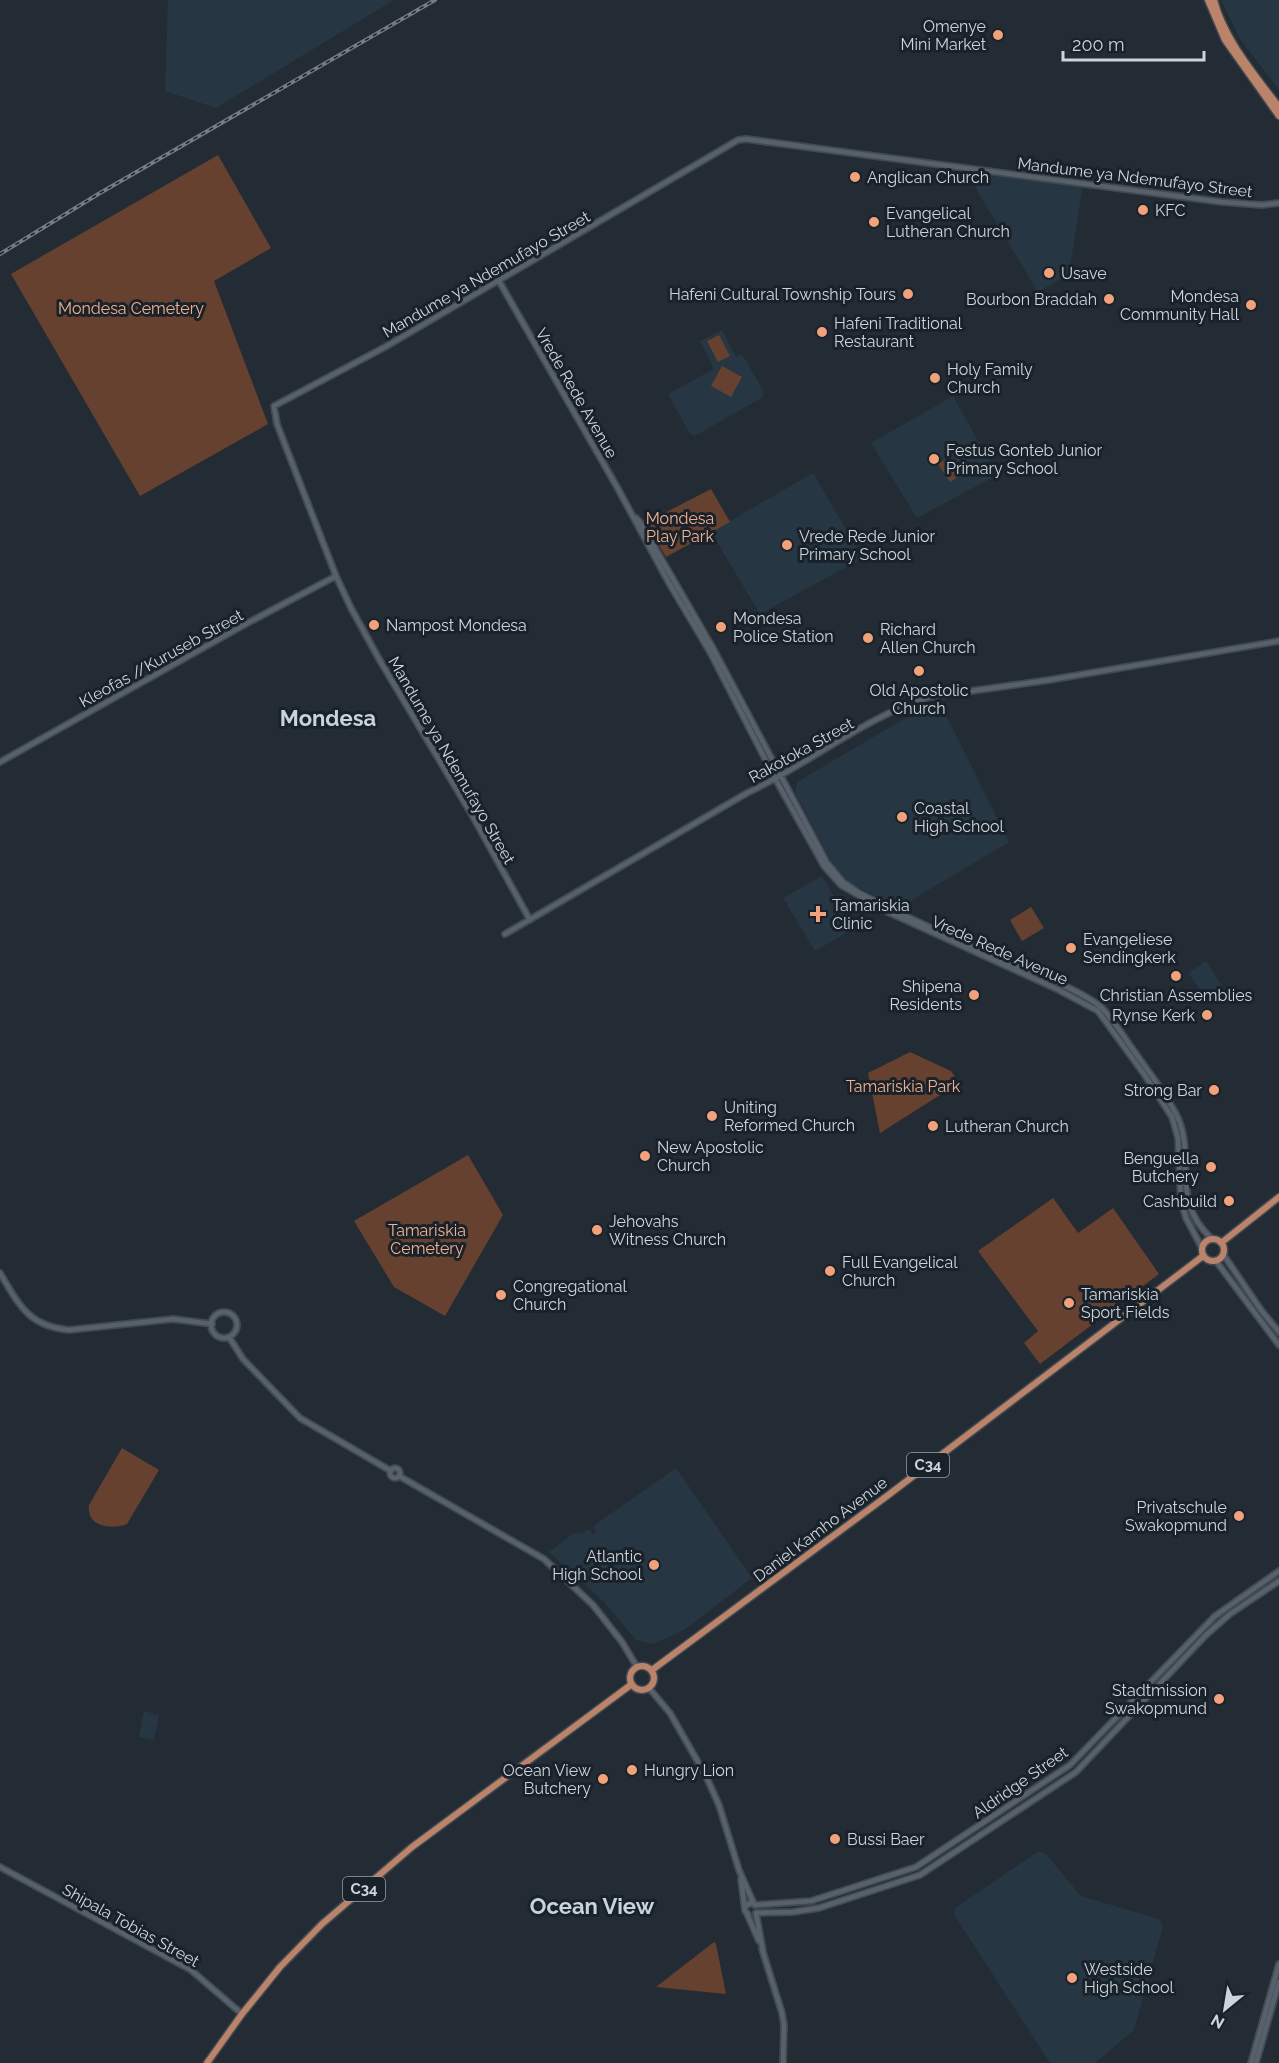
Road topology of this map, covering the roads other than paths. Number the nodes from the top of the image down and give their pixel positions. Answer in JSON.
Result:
{"nodes":[{"id":1,"x":1208,"y":0,"type":"edge"},
{"id":2,"x":1214,"y":0,"type":"edge"},
{"id":3,"x":1279,"y":107,"type":"edge"},
{"id":4,"x":1279,"y":116,"type":"edge"},
{"id":5,"x":1277,"y":202,"type":"edge"},
{"id":6,"x":499,"y":281,"type":"junction"},
{"id":7,"x":336,"y":576,"type":"junction"},
{"id":8,"x":1279,"y":640,"type":"edge"},
{"id":9,"x":0,"y":762,"type":"edge"},
{"id":10,"x":778,"y":778,"type":"junction"},
{"id":11,"x":530,"y":920,"type":"junction"},
{"id":12,"x":505,"y":934,"type":"dead end"},
{"id":13,"x":1279,"y":1197,"type":"edge"},
{"id":14,"x":1212,"y":1239,"type":"junction"},
{"id":15,"x":1221,"y":1243,"type":"junction"},
{"id":16,"x":1202,"y":1248,"type":"junction"},
{"id":17,"x":1223,"y":1254,"type":"junction"},
{"id":18,"x":1203,"y":1257,"type":"junction"},
{"id":19,"x":1216,"y":1261,"type":"junction"},
{"id":20,"x":0,"y":1272,"type":"edge"},
{"id":21,"x":212,"y":1323,"type":"junction"},
{"id":22,"x":1279,"y":1332,"type":"edge"},
{"id":23,"x":230,"y":1337,"type":"junction"},
{"id":24,"x":1279,"y":1345,"type":"edge"},
{"id":25,"x":1279,"y":1571,"type":"edge"},
{"id":26,"x":1279,"y":1581,"type":"edge"},
{"id":27,"x":1248,"y":1592,"type":"junction"},
{"id":28,"x":1253,"y":1599,"type":"junction"},
{"id":29,"x":637,"y":1666,"type":"junction"},
{"id":30,"x":652,"y":1670,"type":"junction"},
{"id":31,"x":632,"y":1684,"type":"junction"},
{"id":32,"x":650,"y":1688,"type":"junction"},
{"id":33,"x":0,"y":1867,"type":"edge"},
{"id":34,"x":739,"y":1870,"type":"junction"},
{"id":35,"x":755,"y":1905,"type":"junction"},
{"id":36,"x":745,"y":1907,"type":"junction"},
{"id":37,"x":756,"y":1912,"type":"junction"},
{"id":38,"x":747,"y":1914,"type":"junction"},
{"id":39,"x":763,"y":1951,"type":"junction"},
{"id":40,"x":1279,"y":1964,"type":"edge"},
{"id":41,"x":1279,"y":1982,"type":"edge"},
{"id":42,"x":242,"y":2014,"type":"junction"},
{"id":43,"x":207,"y":2063,"type":"edge"},
{"id":44,"x":783,"y":2063,"type":"edge"},
{"id":45,"x":1253,"y":2063,"type":"edge"}],
"edges":[{"from":1,"to":4,"type":"main road"},
{"from":2,"to":3,"type":"main road"},
{"from":5,"to":6,"type":"street","name":"Mandume ya Ndemufayo Street"},
{"from":6,"to":7,"type":"street","name":"Mandume ya Ndemufayo Street"},
{"from":6,"to":10,"type":"street","name":"Vrede Rede Avenue"},
{"from":7,"to":9,"type":"street","name":"Kleofas //Kuruseb Street"},
{"from":7,"to":11,"type":"street","name":"Mandume ya Ndemufayo Street"},
{"from":8,"to":10,"type":"street","name":"Rakotoka Street"},
{"from":10,"to":11,"type":"street","name":"Rakotoka Street"},
{"from":10,"to":14,"type":"street","name":"Vrede Rede Avenue"},
{"from":10,"to":16,"type":"street","name":"Vrede Rede Avenue"},
{"from":11,"to":12,"type":"street","name":"Rakotoka Street"},
{"from":13,"to":15,"type":"main road"},
{"from":14,"to":15,"type":"main road"},
{"from":14,"to":16,"type":"main road"},
{"from":15,"to":17,"type":"main road"},
{"from":16,"to":18,"type":"main road"},
{"from":17,"to":19,"type":"main road"},
{"from":17,"to":22,"type":"street"},
{"from":18,"to":19,"type":"main road"},
{"from":18,"to":30,"type":"main road","name":"Daniel Kamho Avenue","number":"C34"},
{"from":19,"to":24,"type":"street"},
{"from":20,"to":21,"type":"street"},
{"from":21,"to":23,"type":"street"},
{"from":21,"to":23,"type":"street"},
{"from":23,"to":29,"type":"street"},
{"from":25,"to":27,"type":"street","name":"Aldridge Street"},
{"from":26,"to":28,"type":"street","name":"Aldridge Street"},
{"from":27,"to":28,"type":"street"},
{"from":27,"to":35,"type":"street","name":"Aldridge Street"},
{"from":28,"to":37,"type":"street","name":"Aldridge Street"},
{"from":29,"to":30,"type":"main road"},
{"from":29,"to":31,"type":"main road"},
{"from":30,"to":32,"type":"main road"},
{"from":31,"to":32,"type":"main road"},
{"from":31,"to":42,"type":"main road","number":"C34"},
{"from":32,"to":34,"type":"street"},
{"from":33,"to":42,"type":"street","name":"Shipala Tobias Street"},
{"from":34,"to":35,"type":"street"},
{"from":34,"to":36,"type":"street"},
{"from":35,"to":36,"type":"street"},
{"from":35,"to":37,"type":"street"},
{"from":36,"to":38,"type":"street"},
{"from":37,"to":38,"type":"street"},
{"from":37,"to":39,"type":"street"},
{"from":38,"to":39,"type":"street"},
{"from":39,"to":44,"type":"street"},
{"from":40,"to":45,"type":"street"},
{"from":41,"to":45,"type":"street"},
{"from":42,"to":43,"type":"main road","number":"C34"}]}
